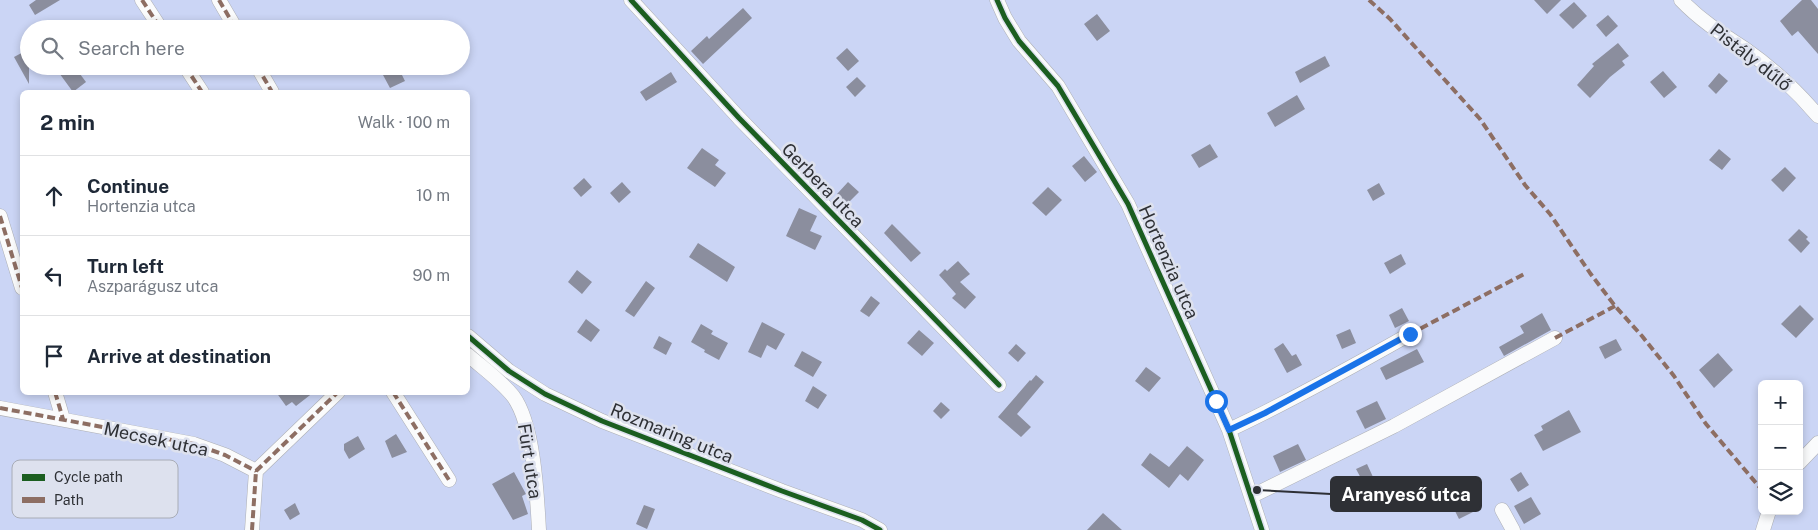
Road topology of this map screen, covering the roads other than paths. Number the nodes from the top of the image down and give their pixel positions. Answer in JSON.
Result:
{"nodes":[{"id":1,"x":142,"y":0,"type":"edge"},
{"id":2,"x":220,"y":0,"type":"edge"},
{"id":3,"x":631,"y":0,"type":"edge"},
{"id":4,"x":997,"y":0,"type":"edge"},
{"id":5,"x":1681,"y":0,"type":"edge"},
{"id":6,"x":154,"y":20,"type":"edge"},
{"id":7,"x":231,"y":20,"type":"edge"},
{"id":8,"x":191,"y":75,"type":"edge"},
{"id":9,"x":262,"y":75,"type":"edge"},
{"id":10,"x":201,"y":90,"type":"edge"},
{"id":11,"x":271,"y":90,"type":"edge"},
{"id":12,"x":1818,"y":116,"type":"edge"},
{"id":13,"x":0,"y":216,"type":"edge"},
{"id":14,"x":20,"y":281,"type":"edge"},
{"id":15,"x":1410,"y":334,"type":"dead end"},
{"id":16,"x":470,"y":338,"type":"edge"},
{"id":17,"x":1555,"y":338,"type":"dead end"},
{"id":18,"x":470,"y":357,"type":"edge"},
{"id":19,"x":999,"y":385,"type":"dead end"},
{"id":20,"x":56,"y":395,"type":"edge"},
{"id":21,"x":335,"y":395,"type":"edge"},
{"id":22,"x":395,"y":395,"type":"edge"},
{"id":23,"x":0,"y":408,"type":"edge"},
{"id":24,"x":63,"y":419,"type":"junction"},
{"id":25,"x":1229,"y":430,"type":"junction"},
{"id":26,"x":1818,"y":443,"type":"edge"},
{"id":27,"x":1803,"y":459,"type":"edge"},
{"id":28,"x":256,"y":471,"type":"junction"},
{"id":29,"x":449,"y":480,"type":"dead end"},
{"id":30,"x":1252,"y":496,"type":"junction"},
{"id":31,"x":1502,"y":510,"type":"dead end"},
{"id":32,"x":1768,"y":515,"type":"edge"},
{"id":33,"x":252,"y":530,"type":"edge"},
{"id":34,"x":539,"y":530,"type":"edge"},
{"id":35,"x":880,"y":530,"type":"edge"},
{"id":36,"x":1262,"y":530,"type":"edge"},
{"id":37,"x":1513,"y":530,"type":"edge"},
{"id":38,"x":1763,"y":530,"type":"edge"}],
"edges":[{"from":1,"to":6,"type":"street"},
{"from":2,"to":7,"type":"street"},
{"from":3,"to":19,"type":"street","name":"Gerbera utca"},
{"from":4,"to":25,"type":"street","name":"Hortenzia utca"},
{"from":5,"to":12,"type":"street","name":"Pistály dűlő"},
{"from":8,"to":10,"type":"street"},
{"from":9,"to":11,"type":"street"},
{"from":13,"to":14,"type":"street"},
{"from":15,"to":25,"type":"street"},
{"from":16,"to":35,"type":"street","name":"Rozmaring utca"},
{"from":17,"to":30,"type":"street"},
{"from":18,"to":34,"type":"street","name":"Fürt utca"},
{"from":20,"to":24,"type":"street"},
{"from":21,"to":28,"type":"street"},
{"from":22,"to":29,"type":"street"},
{"from":23,"to":24,"type":"street","name":"Mecsek utca"},
{"from":24,"to":28,"type":"street","name":"Mecsek utca"},
{"from":25,"to":30,"type":"street","name":"Hortenzia utca"},
{"from":26,"to":27,"type":"street"},
{"from":28,"to":33,"type":"street"},
{"from":30,"to":36,"type":"street","name":"Hortenzia utca"},
{"from":31,"to":37,"type":"street"},
{"from":32,"to":38,"type":"street"}]}
